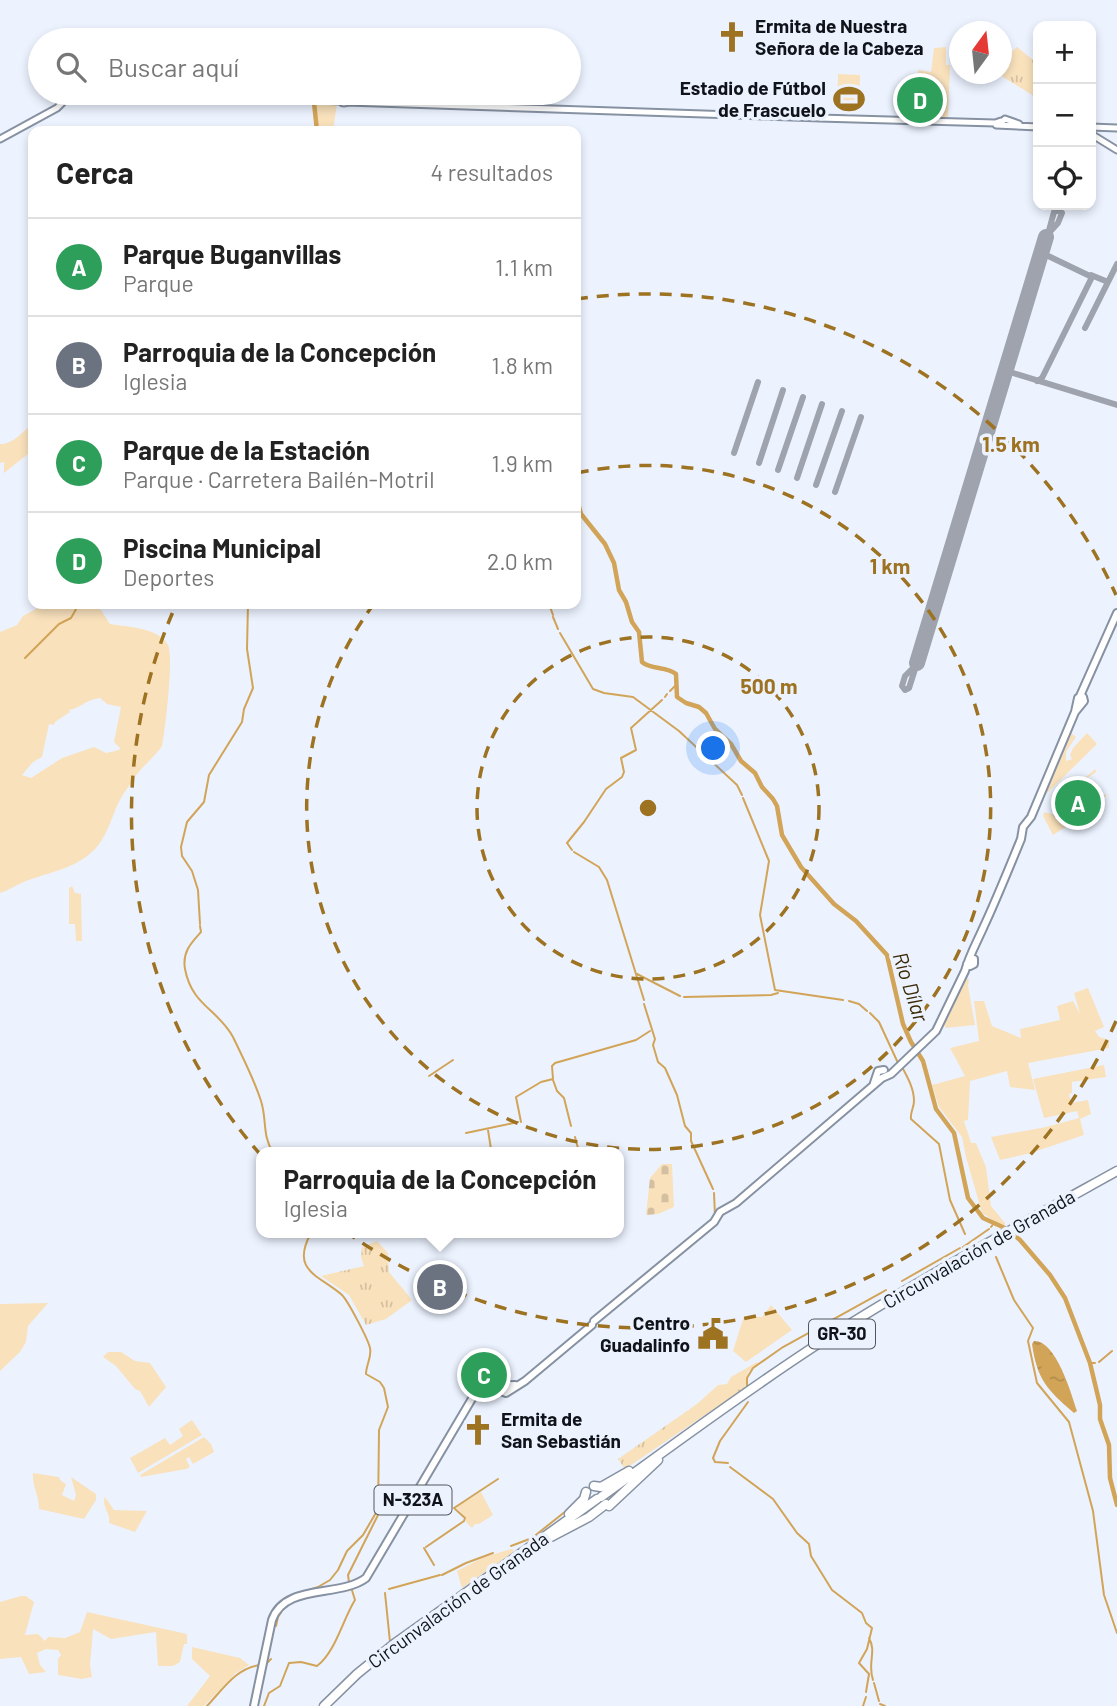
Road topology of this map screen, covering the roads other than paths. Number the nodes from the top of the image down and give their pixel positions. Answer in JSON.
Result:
{"nodes":[{"id":1,"x":60,"y":105,"type":"edge"},
{"id":2,"x":457,"y":105,"type":"edge"},
{"id":3,"x":735,"y":115,"type":"junction"},
{"id":4,"x":782,"y":117,"type":"junction"},
{"id":5,"x":936,"y":122,"type":"junction"},
{"id":6,"x":1006,"y":124,"type":"junction"},
{"id":7,"x":1033,"y":126,"type":"edge"},
{"id":8,"x":1033,"y":126,"type":"edge"},
{"id":9,"x":1117,"y":128,"type":"edge"},
{"id":10,"x":1096,"y":130,"type":"edge"},
{"id":11,"x":1096,"y":135,"type":"edge"},
{"id":12,"x":0,"y":139,"type":"edge"},
{"id":13,"x":1117,"y":150,"type":"edge"},
{"id":14,"x":1117,"y":613,"type":"edge"},
{"id":15,"x":1117,"y":1174,"type":"edge"},
{"id":16,"x":659,"y":1457,"type":"junction"},
{"id":17,"x":594,"y":1486,"type":"dead end"},
{"id":18,"x":586,"y":1492,"type":"dead end"},
{"id":19,"x":603,"y":1501,"type":"junction"},
{"id":20,"x":535,"y":1543,"type":"junction"},
{"id":21,"x":254,"y":1706,"type":"edge"},
{"id":22,"x":324,"y":1706,"type":"edge"},
{"id":23,"x":329,"y":1706,"type":"edge"}],
"edges":[{"from":1,"to":12,"type":"main road"},
{"from":2,"to":3,"type":"main road"},
{"from":3,"to":4,"type":"main road"},
{"from":3,"to":4,"type":"main road"},
{"from":4,"to":5,"type":"main road"},
{"from":5,"to":6,"type":"main road"},
{"from":5,"to":6,"type":"main road"},
{"from":6,"to":7,"type":"main road"},
{"from":6,"to":8,"type":"main road"},
{"from":9,"to":10,"type":"main road"},
{"from":11,"to":13,"type":"main road"},
{"from":14,"to":21,"type":"main road","number":"N-323A"},
{"from":15,"to":16,"type":"highway","name":"Circunvalación de Granada","number":"GR-30"},
{"from":16,"to":17,"type":"highway"},
{"from":16,"to":19,"type":"highway","name":"Circunvalación de Granada","number":"GR-30"},
{"from":18,"to":20,"type":"highway"},
{"from":19,"to":20,"type":"highway","name":"Circunvalación de Granada","number":"GR-30"},
{"from":19,"to":23,"type":"highway","name":"Circunvalación de Granada"},
{"from":20,"to":22,"type":"highway","name":"Circunvalación de Granada","number":"GR-30"}]}
